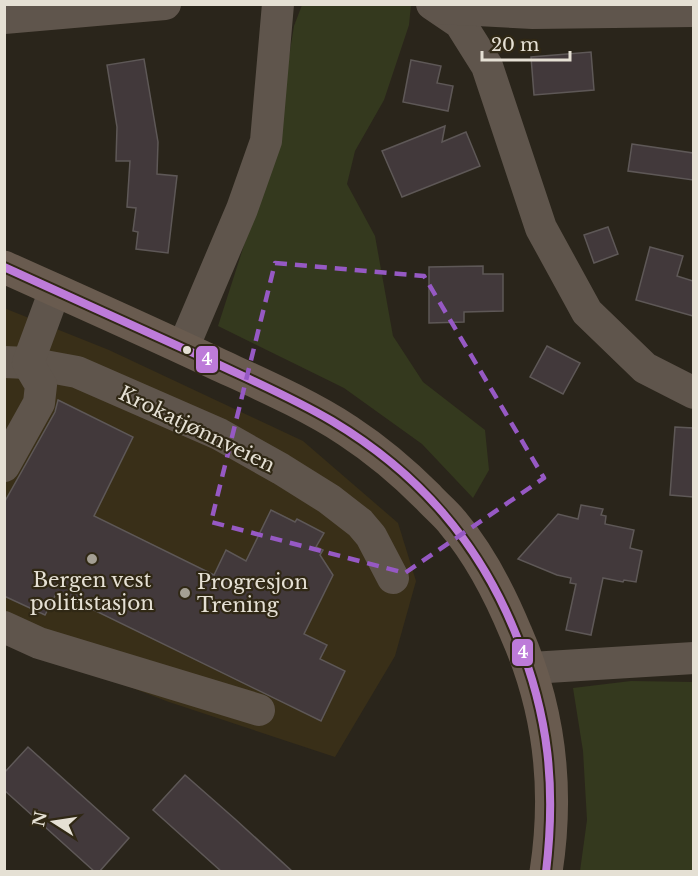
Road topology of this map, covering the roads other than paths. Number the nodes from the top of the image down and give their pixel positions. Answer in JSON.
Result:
{"nodes":[{"id":1,"x":165,"y":4,"type":"edge"},
{"id":2,"x":278,"y":4,"type":"edge"},
{"id":3,"x":436,"y":6,"type":"edge"},
{"id":4,"x":693,"y":11,"type":"edge"},
{"id":5,"x":4,"y":18,"type":"edge"},
{"id":6,"x":4,"y":267,"type":"edge"},
{"id":7,"x":55,"y":290,"type":"junction"},
{"id":8,"x":183,"y":348,"type":"junction"},
{"id":9,"x":16,"y":362,"type":"edge"},
{"id":10,"x":693,"y":393,"type":"edge"},
{"id":11,"x":4,"y":466,"type":"edge"},
{"id":12,"x":393,"y":578,"type":"dead end"},
{"id":13,"x":4,"y":627,"type":"edge"},
{"id":14,"x":693,"y":658,"type":"edge"},
{"id":15,"x":531,"y":668,"type":"junction"},
{"id":16,"x":259,"y":710,"type":"dead end"},
{"id":17,"x":546,"y":872,"type":"edge"}],
"edges":[{"from":1,"to":5,"type":"street"},
{"from":2,"to":8,"type":"street"},
{"from":3,"to":4,"type":"street"},
{"from":3,"to":10,"type":"street"},
{"from":6,"to":7,"type":"main road"},
{"from":7,"to":8,"type":"main road"},
{"from":7,"to":9,"type":"street"},
{"from":8,"to":15,"type":"main road"},
{"from":9,"to":11,"type":"street"},
{"from":9,"to":12,"type":"street","name":"Krokatjønnveien"},
{"from":13,"to":16,"type":"street"},
{"from":14,"to":15,"type":"street"},
{"from":15,"to":17,"type":"main road"}]}
